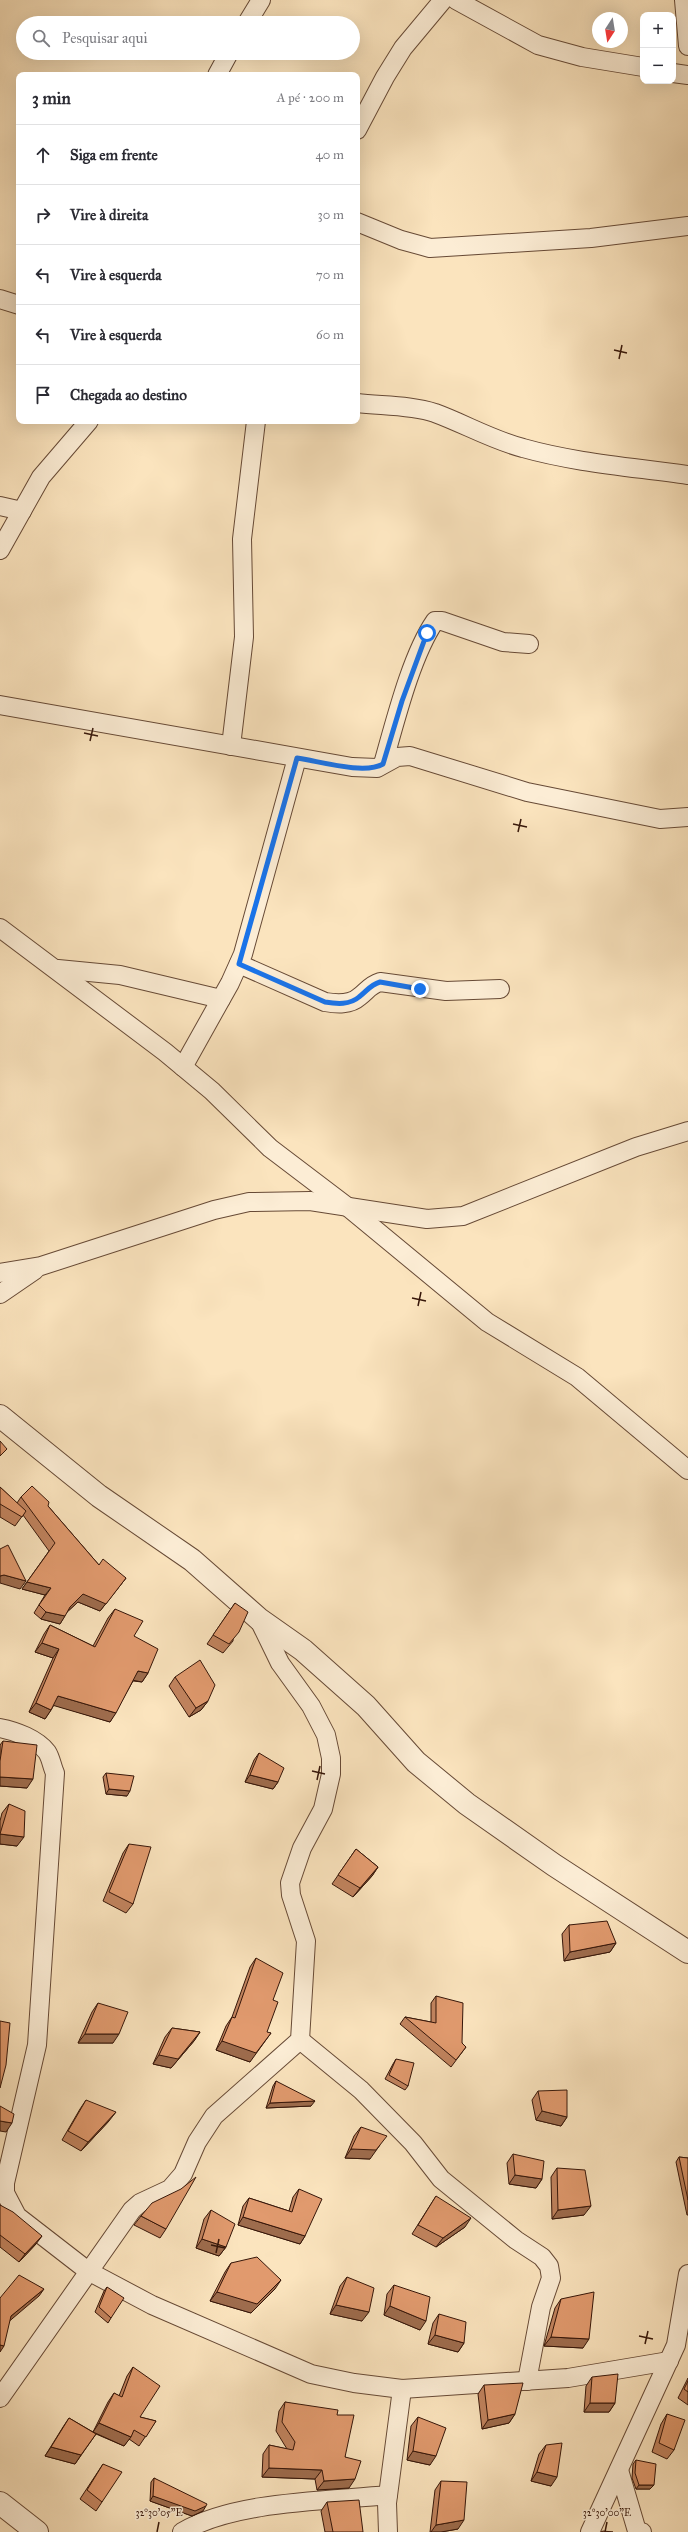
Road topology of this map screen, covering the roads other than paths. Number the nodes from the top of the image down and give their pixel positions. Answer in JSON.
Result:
{"nodes":[{"id":1,"x":261,"y":0,"type":"edge"},
{"id":2,"x":443,"y":0,"type":"edge"},
{"id":3,"x":456,"y":0,"type":"edge"},
{"id":4,"x":684,"y":0,"type":"edge"},
{"id":5,"x":251,"y":16,"type":"edge"},
{"id":6,"x":688,"y":46,"type":"edge"},
{"id":7,"x":225,"y":60,"type":"edge"},
{"id":8,"x":640,"y":66,"type":"edge"},
{"id":9,"x":219,"y":72,"type":"edge"},
{"id":10,"x":676,"y":73,"type":"edge"},
{"id":11,"x":688,"y":75,"type":"edge"},
{"id":12,"x":360,"y":125,"type":"edge"},
{"id":13,"x":360,"y":223,"type":"edge"},
{"id":14,"x":688,"y":226,"type":"edge"},
{"id":15,"x":0,"y":299,"type":"edge"},
{"id":16,"x":16,"y":304,"type":"edge"},
{"id":17,"x":360,"y":403,"type":"edge"},
{"id":18,"x":86,"y":424,"type":"edge"},
{"id":19,"x":256,"y":424,"type":"edge"},
{"id":20,"x":688,"y":475,"type":"edge"},
{"id":21,"x":0,"y":506,"type":"edge"},
{"id":22,"x":22,"y":511,"type":"junction"},
{"id":23,"x":0,"y":550,"type":"edge"},
{"id":24,"x":529,"y":644,"type":"dead end"},
{"id":25,"x":0,"y":705,"type":"edge"},
{"id":26,"x":231,"y":746,"type":"junction"},
{"id":27,"x":297,"y":758,"type":"junction"},
{"id":28,"x":383,"y":764,"type":"junction"},
{"id":29,"x":688,"y":817,"type":"edge"},
{"id":30,"x":0,"y":928,"type":"edge"},
{"id":31,"x":239,"y":964,"type":"junction"},
{"id":32,"x":58,"y":970,"type":"junction"},
{"id":33,"x":500,"y":989,"type":"dead end"},
{"id":34,"x":221,"y":999,"type":"junction"},
{"id":35,"x":183,"y":1067,"type":"junction"},
{"id":36,"x":688,"y":1131,"type":"edge"},
{"id":37,"x":349,"y":1208,"type":"junction"},
{"id":38,"x":40,"y":1266,"type":"junction"},
{"id":39,"x":0,"y":1273,"type":"edge"},
{"id":40,"x":0,"y":1294,"type":"edge"},
{"id":41,"x":0,"y":1416,"type":"edge"},
{"id":42,"x":688,"y":1470,"type":"edge"},
{"id":43,"x":259,"y":1619,"type":"junction"},
{"id":44,"x":0,"y":1728,"type":"edge"},
{"id":45,"x":688,"y":1952,"type":"edge"},
{"id":46,"x":300,"y":2040,"type":"junction"},
{"id":47,"x":4,"y":2168,"type":"edge"},
{"id":48,"x":88,"y":2271,"type":"junction"},
{"id":49,"x":688,"y":2274,"type":"edge"},
{"id":50,"x":678,"y":2350,"type":"edge"},
{"id":51,"x":527,"y":2381,"type":"junction"},
{"id":52,"x":402,"y":2389,"type":"junction"},
{"id":53,"x":0,"y":2398,"type":"edge"},
{"id":54,"x":619,"y":2470,"type":"junction"},
{"id":55,"x":388,"y":2494,"type":"junction"},
{"id":56,"x":0,"y":2503,"type":"edge"},
{"id":57,"x":37,"y":2532,"type":"edge"},
{"id":58,"x":182,"y":2532,"type":"edge"},
{"id":59,"x":388,"y":2532,"type":"edge"},
{"id":60,"x":590,"y":2532,"type":"edge"},
{"id":61,"x":642,"y":2532,"type":"edge"}],
"edges":[{"from":1,"to":5,"type":"street"},
{"from":2,"to":12,"type":"street"},
{"from":3,"to":8,"type":"street"},
{"from":4,"to":6,"type":"street"},
{"from":7,"to":9,"type":"street"},
{"from":10,"to":11,"type":"street"},
{"from":13,"to":14,"type":"street"},
{"from":15,"to":16,"type":"street"},
{"from":17,"to":20,"type":"street"},
{"from":18,"to":22,"type":"street"},
{"from":19,"to":26,"type":"street"},
{"from":21,"to":22,"type":"street"},
{"from":22,"to":23,"type":"street"},
{"from":24,"to":28,"type":"street"},
{"from":25,"to":26,"type":"street"},
{"from":26,"to":27,"type":"street"},
{"from":27,"to":28,"type":"street"},
{"from":27,"to":31,"type":"street"},
{"from":28,"to":29,"type":"street"},
{"from":30,"to":32,"type":"street"},
{"from":31,"to":33,"type":"street"},
{"from":31,"to":34,"type":"street"},
{"from":32,"to":34,"type":"street"},
{"from":32,"to":35,"type":"street"},
{"from":34,"to":35,"type":"street"},
{"from":35,"to":37,"type":"street"},
{"from":36,"to":37,"type":"street"},
{"from":37,"to":38,"type":"street"},
{"from":37,"to":42,"type":"street"},
{"from":38,"to":39,"type":"street"},
{"from":38,"to":40,"type":"street"},
{"from":41,"to":43,"type":"street"},
{"from":43,"to":45,"type":"street"},
{"from":43,"to":46,"type":"street"},
{"from":44,"to":47,"type":"street"},
{"from":46,"to":48,"type":"street"},
{"from":46,"to":51,"type":"street"},
{"from":47,"to":48,"type":"street"},
{"from":48,"to":52,"type":"street"},
{"from":48,"to":53,"type":"street"},
{"from":49,"to":50,"type":"street"},
{"from":50,"to":51,"type":"street"},
{"from":50,"to":54,"type":"street"},
{"from":51,"to":52,"type":"street"},
{"from":52,"to":55,"type":"street"},
{"from":54,"to":60,"type":"street"},
{"from":54,"to":61,"type":"street"},
{"from":55,"to":58,"type":"street"},
{"from":55,"to":59,"type":"street"},
{"from":56,"to":57,"type":"street"}]}
